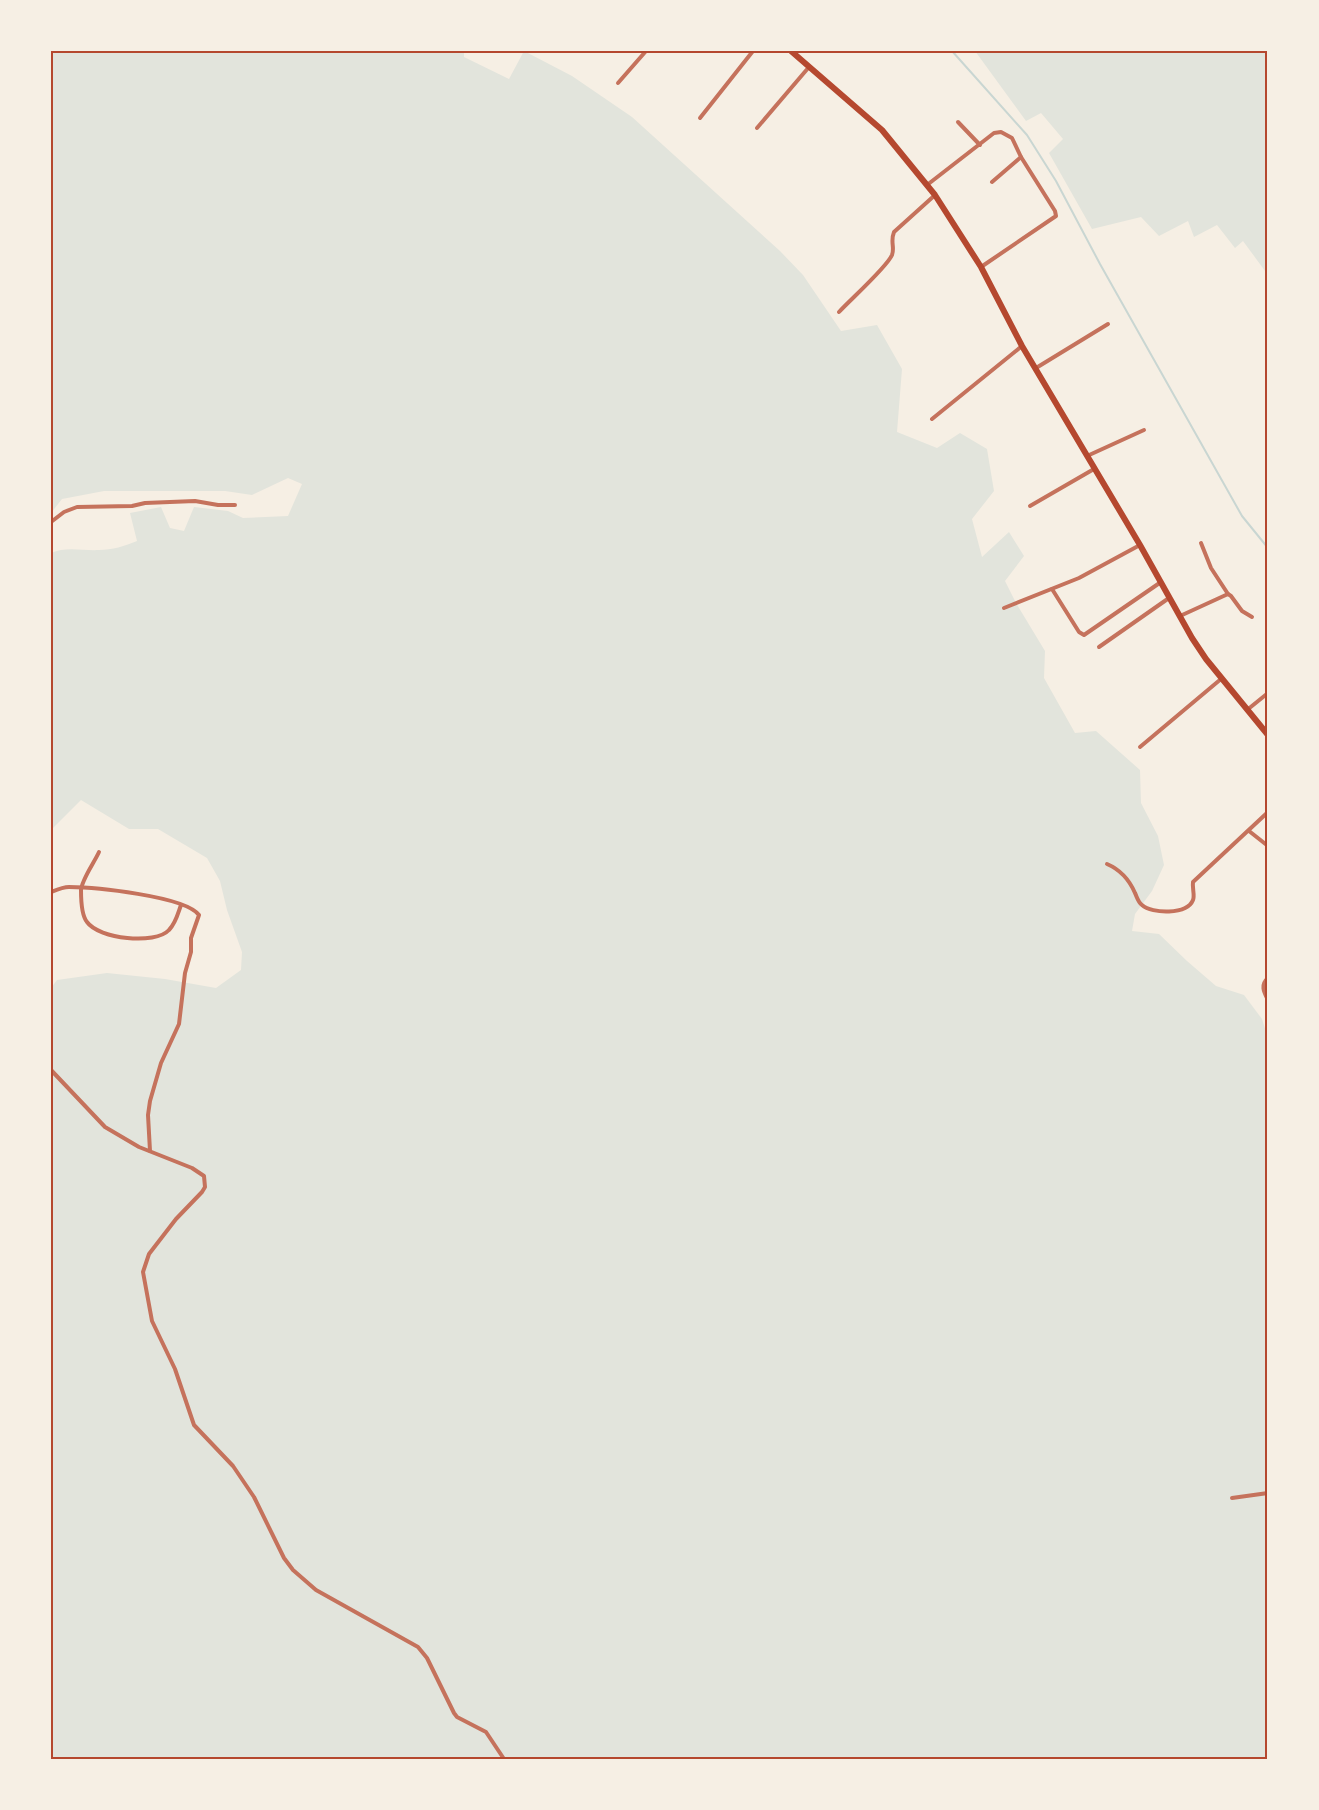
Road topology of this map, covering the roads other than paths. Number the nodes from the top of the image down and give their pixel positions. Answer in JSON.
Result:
{"nodes":[{"id":1,"x":646,"y":51,"type":"edge"},
{"id":2,"x":753,"y":51,"type":"edge"},
{"id":3,"x":791,"y":51,"type":"edge"},
{"id":4,"x":809,"y":68,"type":"junction"},
{"id":5,"x":618,"y":84,"type":"dead end"},
{"id":6,"x":700,"y":118,"type":"dead end"},
{"id":7,"x":957,"y":122,"type":"dead end"},
{"id":8,"x":757,"y":128,"type":"dead end"},
{"id":9,"x":980,"y":145,"type":"junction"},
{"id":10,"x":1021,"y":157,"type":"junction"},
{"id":11,"x":992,"y":182,"type":"dead end"},
{"id":12,"x":927,"y":185,"type":"junction"},
{"id":13,"x":935,"y":195,"type":"junction"},
{"id":14,"x":981,"y":267,"type":"junction"},
{"id":15,"x":838,"y":312,"type":"dead end"},
{"id":16,"x":1108,"y":324,"type":"dead end"},
{"id":17,"x":1022,"y":346,"type":"junction"},
{"id":18,"x":1035,"y":368,"type":"junction"},
{"id":19,"x":932,"y":419,"type":"dead end"},
{"id":20,"x":1144,"y":430,"type":"dead end"},
{"id":21,"x":1086,"y":456,"type":"junction"},
{"id":22,"x":1094,"y":469,"type":"junction"},
{"id":23,"x":235,"y":505,"type":"dead end"},
{"id":24,"x":1030,"y":506,"type":"dead end"},
{"id":25,"x":51,"y":522,"type":"edge"},
{"id":26,"x":1201,"y":543,"type":"dead end"},
{"id":27,"x":1140,"y":545,"type":"junction"},
{"id":28,"x":1161,"y":582,"type":"junction"},
{"id":29,"x":1052,"y":589,"type":"junction"},
{"id":30,"x":1227,"y":594,"type":"junction"},
{"id":31,"x":1169,"y":598,"type":"junction"},
{"id":32,"x":1004,"y":608,"type":"dead end"},
{"id":33,"x":1180,"y":616,"type":"junction"},
{"id":34,"x":1252,"y":617,"type":"dead end"},
{"id":35,"x":1099,"y":647,"type":"dead end"},
{"id":36,"x":1221,"y":679,"type":"junction"},
{"id":37,"x":1268,"y":693,"type":"edge"},
{"id":38,"x":1247,"y":710,"type":"junction"},
{"id":39,"x":1268,"y":735,"type":"edge"},
{"id":40,"x":1140,"y":747,"type":"dead end"},
{"id":41,"x":1268,"y":812,"type":"edge"},
{"id":42,"x":1249,"y":831,"type":"junction"},
{"id":43,"x":1268,"y":846,"type":"edge"},
{"id":44,"x":99,"y":852,"type":"dead end"},
{"id":45,"x":1107,"y":864,"type":"dead end"},
{"id":46,"x":81,"y":889,"type":"junction"},
{"id":47,"x":51,"y":892,"type":"edge"},
{"id":48,"x":180,"y":905,"type":"junction"},
{"id":49,"x":1268,"y":978,"type":"edge"},
{"id":50,"x":1268,"y":1000,"type":"edge"},
{"id":51,"x":51,"y":1070,"type":"edge"},
{"id":52,"x":150,"y":1152,"type":"junction"},
{"id":53,"x":1268,"y":1493,"type":"edge"},
{"id":54,"x":1232,"y":1498,"type":"dead end"},
{"id":55,"x":504,"y":1759,"type":"edge"}],
"edges":[{"from":1,"to":5,"type":"street"},
{"from":2,"to":6,"type":"street"},
{"from":3,"to":4,"type":"highway"},
{"from":4,"to":8,"type":"street"},
{"from":4,"to":12,"type":"highway"},
{"from":7,"to":9,"type":"street"},
{"from":9,"to":10,"type":"street"},
{"from":9,"to":12,"type":"street"},
{"from":10,"to":11,"type":"street"},
{"from":10,"to":14,"type":"street"},
{"from":12,"to":13,"type":"highway"},
{"from":13,"to":14,"type":"highway"},
{"from":13,"to":15,"type":"street"},
{"from":14,"to":17,"type":"highway"},
{"from":16,"to":18,"type":"street"},
{"from":17,"to":18,"type":"highway"},
{"from":17,"to":19,"type":"street"},
{"from":18,"to":21,"type":"highway"},
{"from":20,"to":21,"type":"street"},
{"from":21,"to":22,"type":"highway"},
{"from":22,"to":24,"type":"street"},
{"from":22,"to":27,"type":"highway"},
{"from":23,"to":25,"type":"street"},
{"from":26,"to":30,"type":"street"},
{"from":27,"to":28,"type":"highway"},
{"from":27,"to":29,"type":"street"},
{"from":28,"to":29,"type":"street"},
{"from":28,"to":31,"type":"highway"},
{"from":29,"to":32,"type":"street"},
{"from":30,"to":33,"type":"street"},
{"from":30,"to":34,"type":"street"},
{"from":31,"to":33,"type":"highway"},
{"from":31,"to":35,"type":"street"},
{"from":33,"to":36,"type":"highway"},
{"from":36,"to":38,"type":"highway"},
{"from":36,"to":40,"type":"street"},
{"from":37,"to":38,"type":"street"},
{"from":38,"to":39,"type":"highway"},
{"from":41,"to":42,"type":"street"},
{"from":42,"to":43,"type":"street"},
{"from":42,"to":45,"type":"street"},
{"from":44,"to":46,"type":"street"},
{"from":46,"to":47,"type":"street"},
{"from":46,"to":48,"type":"street"},
{"from":46,"to":48,"type":"street"},
{"from":48,"to":52,"type":"street"},
{"from":49,"to":50,"type":"street"},
{"from":51,"to":52,"type":"street"},
{"from":52,"to":55,"type":"street"},
{"from":53,"to":54,"type":"street"}]}
